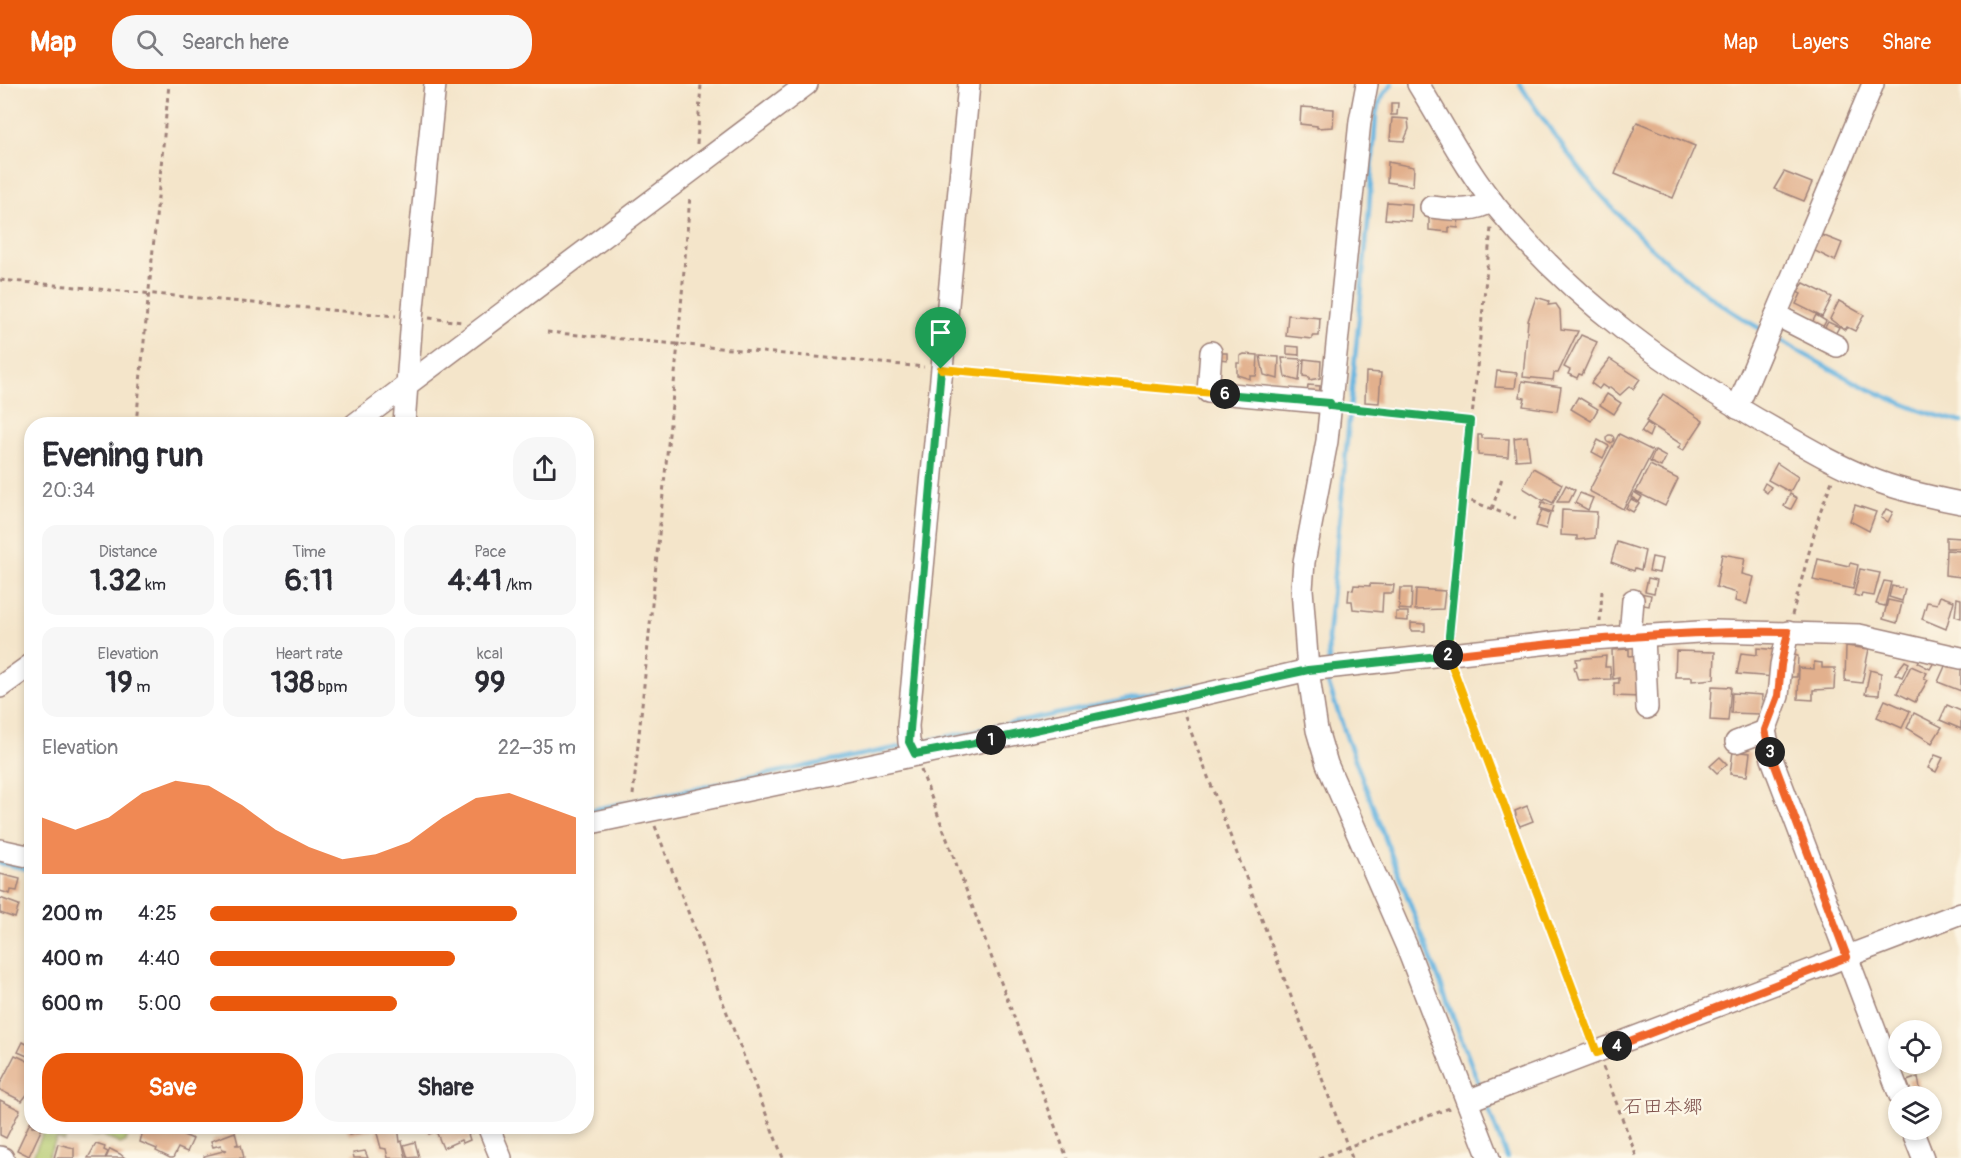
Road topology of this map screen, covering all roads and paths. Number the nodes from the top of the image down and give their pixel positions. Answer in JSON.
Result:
{"nodes":[{"id":1,"x":169,"y":84,"type":"edge"},
{"id":2,"x":435,"y":84,"type":"edge"},
{"id":3,"x":701,"y":84,"type":"edge"},
{"id":4,"x":807,"y":84,"type":"edge"},
{"id":5,"x":969,"y":84,"type":"edge"},
{"id":6,"x":1367,"y":84,"type":"edge"},
{"id":7,"x":1418,"y":84,"type":"edge"},
{"id":8,"x":1873,"y":84,"type":"edge"},
{"id":9,"x":693,"y":173,"type":"junction"},
{"id":10,"x":1495,"y":205,"type":"junction"},
{"id":11,"x":1431,"y":207,"type":"dead end"},
{"id":12,"x":0,"y":280,"type":"edge"},
{"id":13,"x":149,"y":294,"type":"junction"},
{"id":14,"x":1776,"y":315,"type":"junction"},
{"id":15,"x":412,"y":317,"type":"junction"},
{"id":16,"x":487,"y":325,"type":"junction"},
{"id":17,"x":547,"y":332,"type":"dead end"},
{"id":18,"x":678,"y":344,"type":"junction"},
{"id":19,"x":1837,"y":345,"type":"dead end"},
{"id":20,"x":1211,"y":352,"type":"dead end"},
{"id":21,"x":941,"y":369,"type":"junction"},
{"id":22,"x":408,"y":385,"type":"junction"},
{"id":23,"x":1208,"y":392,"type":"junction"},
{"id":24,"x":1330,"y":405,"type":"junction"},
{"id":25,"x":1737,"y":408,"type":"junction"},
{"id":26,"x":137,"y":417,"type":"edge"},
{"id":27,"x":365,"y":417,"type":"edge"},
{"id":28,"x":405,"y":417,"type":"edge"},
{"id":29,"x":1470,"y":421,"type":"junction"},
{"id":30,"x":1838,"y":465,"type":"junction"},
{"id":31,"x":1502,"y":478,"type":"dead end"},
{"id":32,"x":1463,"y":498,"type":"junction"},
{"id":33,"x":1961,"y":503,"type":"edge"},
{"id":34,"x":1492,"y":509,"type":"junction"},
{"id":35,"x":1516,"y":518,"type":"dead end"},
{"id":36,"x":1602,"y":591,"type":"dead end"},
{"id":37,"x":1634,"y":600,"type":"dead end"},
{"id":38,"x":1788,"y":632,"type":"junction"},
{"id":39,"x":1637,"y":636,"type":"junction"},
{"id":40,"x":1598,"y":639,"type":"junction"},
{"id":41,"x":1448,"y":655,"type":"junction"},
{"id":42,"x":1961,"y":658,"type":"edge"},
{"id":43,"x":24,"y":670,"type":"edge"},
{"id":44,"x":1308,"y":670,"type":"junction"},
{"id":45,"x":0,"y":687,"type":"edge"},
{"id":46,"x":1179,"y":700,"type":"junction"},
{"id":47,"x":1647,"y":708,"type":"dead end"},
{"id":48,"x":1765,"y":730,"type":"junction"},
{"id":49,"x":1736,"y":742,"type":"dead end"},
{"id":50,"x":915,"y":754,"type":"junction"},
{"id":51,"x":641,"y":813,"type":"junction"},
{"id":52,"x":594,"y":822,"type":"edge"},
{"id":53,"x":0,"y":850,"type":"edge"},
{"id":54,"x":24,"y":855,"type":"edge"},
{"id":55,"x":1961,"y":914,"type":"edge"},
{"id":56,"x":1847,"y":957,"type":"junction"},
{"id":57,"x":1597,"y":1053,"type":"junction"},
{"id":58,"x":1896,"y":1086,"type":"edge"},
{"id":59,"x":1467,"y":1101,"type":"junction"},
{"id":60,"x":490,"y":1134,"type":"edge"},
{"id":61,"x":1916,"y":1140,"type":"edge"},
{"id":62,"x":1347,"y":1147,"type":"junction"},
{"id":63,"x":494,"y":1156,"type":"edge"},
{"id":64,"x":783,"y":1158,"type":"edge"},
{"id":65,"x":1067,"y":1158,"type":"edge"},
{"id":66,"x":1319,"y":1158,"type":"edge"},
{"id":67,"x":1352,"y":1158,"type":"edge"},
{"id":68,"x":1489,"y":1158,"type":"edge"},
{"id":69,"x":1637,"y":1158,"type":"edge"},
{"id":70,"x":1923,"y":1158,"type":"edge"}],
"edges":[{"from":1,"to":13,"type":"path"},
{"from":2,"to":15,"type":"street"},
{"from":3,"to":9,"type":"path"},
{"from":4,"to":9,"type":"street"},
{"from":5,"to":21,"type":"street"},
{"from":6,"to":24,"type":"street"},
{"from":7,"to":10,"type":"street"},
{"from":8,"to":14,"type":"street"},
{"from":9,"to":16,"type":"street"},
{"from":9,"to":18,"type":"path"},
{"from":10,"to":11,"type":"street"},
{"from":10,"to":25,"type":"street"},
{"from":10,"to":29,"type":"path"},
{"from":12,"to":13,"type":"path"},
{"from":13,"to":15,"type":"path"},
{"from":13,"to":26,"type":"path"},
{"from":14,"to":19,"type":"street"},
{"from":14,"to":25,"type":"street"},
{"from":15,"to":16,"type":"path"},
{"from":15,"to":22,"type":"street"},
{"from":16,"to":22,"type":"street"},
{"from":17,"to":18,"type":"path"},
{"from":18,"to":21,"type":"path"},
{"from":18,"to":51,"type":"path"},
{"from":20,"to":23,"type":"street"},
{"from":21,"to":23,"type":"path"},
{"from":21,"to":50,"type":"street"},
{"from":22,"to":27,"type":"street"},
{"from":22,"to":28,"type":"street"},
{"from":23,"to":24,"type":"street"},
{"from":24,"to":29,"type":"path"},
{"from":24,"to":44,"type":"street"},
{"from":25,"to":30,"type":"street"},
{"from":29,"to":32,"type":"path"},
{"from":30,"to":33,"type":"street"},
{"from":30,"to":38,"type":"path"},
{"from":31,"to":34,"type":"path"},
{"from":32,"to":34,"type":"path"},
{"from":32,"to":41,"type":"path"},
{"from":34,"to":35,"type":"path"},
{"from":36,"to":40,"type":"path"},
{"from":37,"to":39,"type":"street"},
{"from":38,"to":39,"type":"street"},
{"from":38,"to":42,"type":"street"},
{"from":38,"to":48,"type":"street"},
{"from":39,"to":40,"type":"street"},
{"from":39,"to":47,"type":"street"},
{"from":40,"to":41,"type":"street"},
{"from":41,"to":44,"type":"street"},
{"from":41,"to":57,"type":"path"},
{"from":43,"to":45,"type":"street"},
{"from":44,"to":46,"type":"street"},
{"from":44,"to":59,"type":"street"},
{"from":46,"to":50,"type":"street"},
{"from":46,"to":62,"type":"path"},
{"from":48,"to":49,"type":"street"},
{"from":48,"to":56,"type":"street"},
{"from":50,"to":51,"type":"street"},
{"from":50,"to":65,"type":"path"},
{"from":51,"to":52,"type":"street"},
{"from":51,"to":64,"type":"path"},
{"from":53,"to":54,"type":"street"},
{"from":55,"to":56,"type":"street"},
{"from":56,"to":57,"type":"street"},
{"from":56,"to":58,"type":"street"},
{"from":57,"to":59,"type":"street"},
{"from":57,"to":69,"type":"path"},
{"from":59,"to":62,"type":"path"},
{"from":59,"to":68,"type":"street"},
{"from":60,"to":63,"type":"street"},
{"from":61,"to":70,"type":"street"},
{"from":62,"to":66,"type":"path"},
{"from":62,"to":67,"type":"path"}]}
